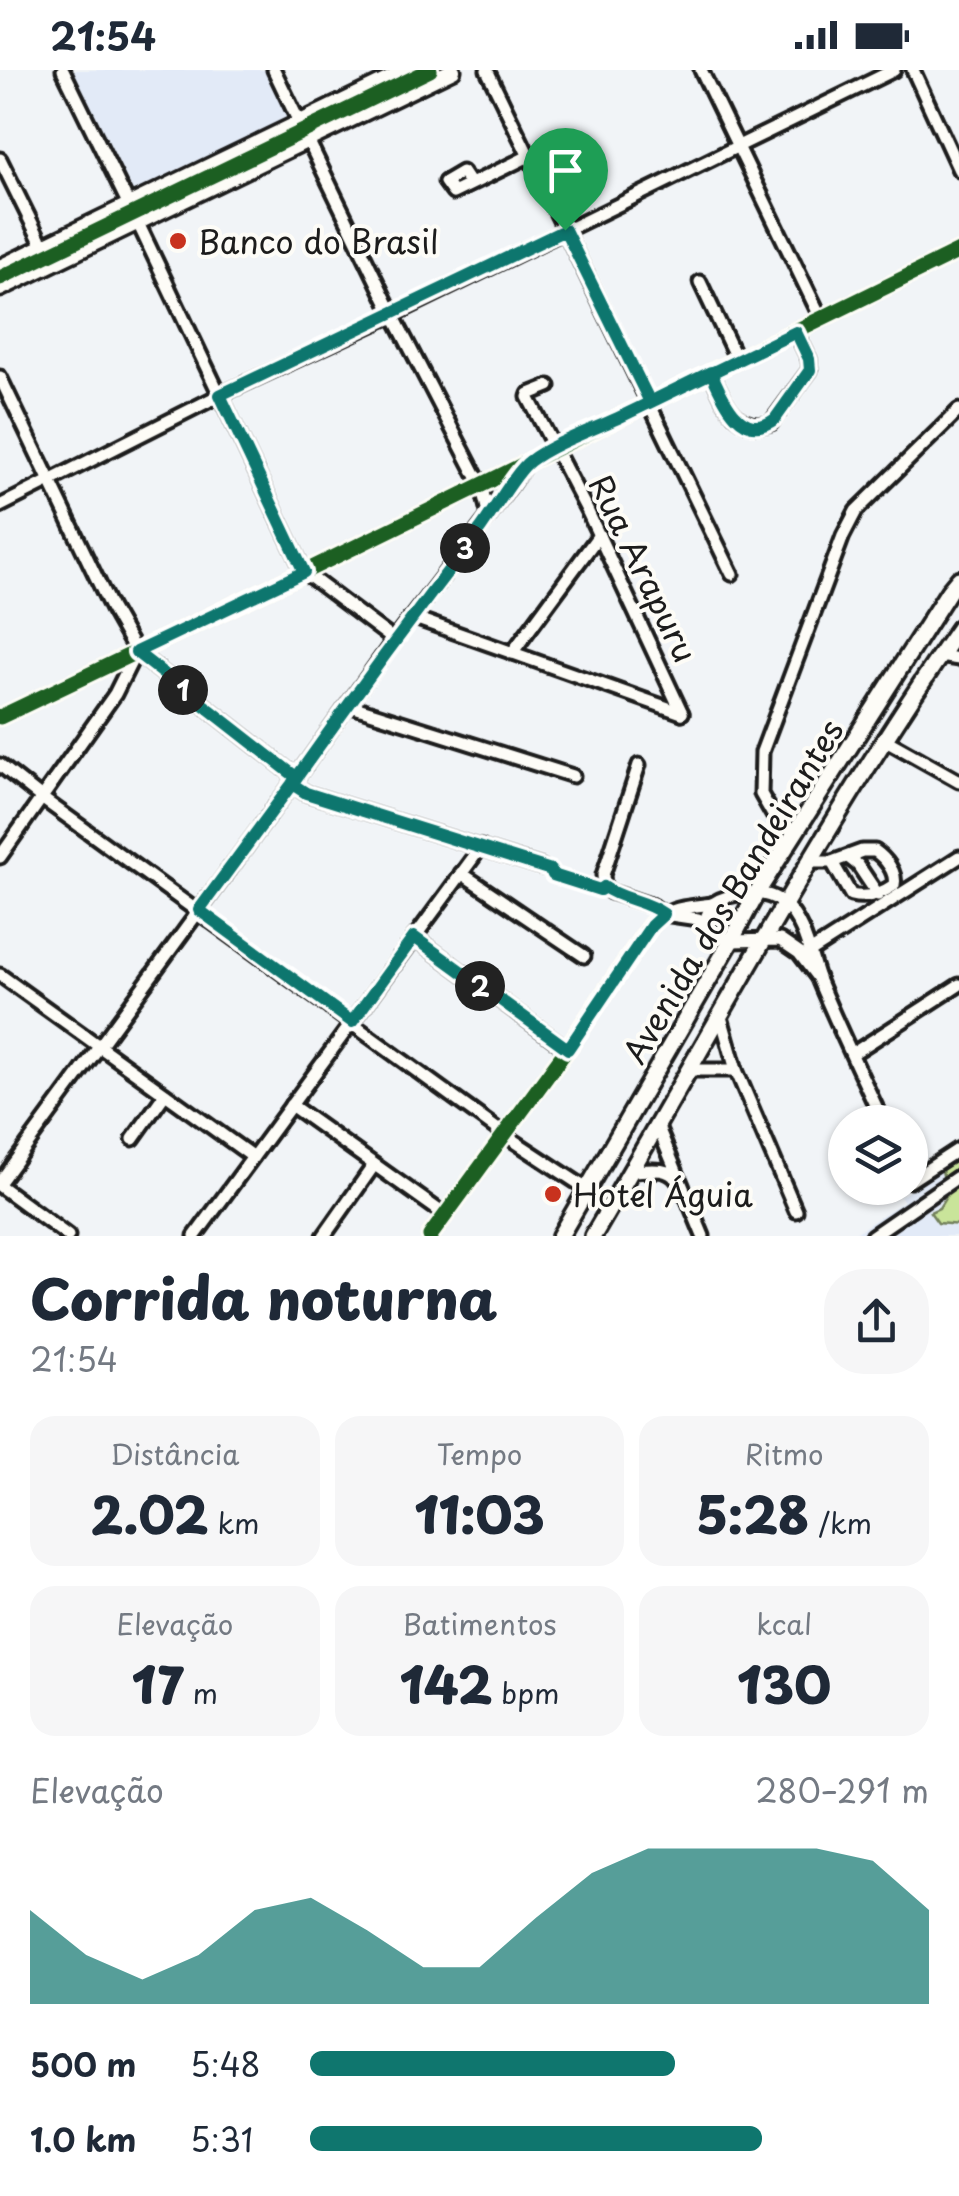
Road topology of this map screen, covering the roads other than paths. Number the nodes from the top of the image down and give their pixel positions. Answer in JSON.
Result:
{"nodes":[{"id":1,"x":63,"y":70,"type":"edge"},
{"id":2,"x":274,"y":70,"type":"edge"},
{"id":3,"x":408,"y":70,"type":"edge"},
{"id":4,"x":453,"y":70,"type":"edge"},
{"id":5,"x":488,"y":70,"type":"edge"},
{"id":6,"x":701,"y":70,"type":"edge"},
{"id":7,"x":894,"y":70,"type":"edge"},
{"id":8,"x":912,"y":70,"type":"edge"},
{"id":9,"x":299,"y":122,"type":"junction"},
{"id":10,"x":308,"y":140,"type":"junction"},
{"id":11,"x":738,"y":147,"type":"junction"},
{"id":12,"x":529,"y":156,"type":"junction"},
{"id":13,"x":0,"y":159,"type":"edge"},
{"id":14,"x":958,"y":163,"type":"edge"},
{"id":15,"x":470,"y":184,"type":"dead end"},
{"id":16,"x":129,"y":205,"type":"junction"},
{"id":17,"x":138,"y":223,"type":"junction"},
{"id":18,"x":565,"y":230,"type":"junction"},
{"id":19,"x":42,"y":246,"type":"junction"},
{"id":20,"x":959,"y":251,"type":"edge"},
{"id":21,"x":0,"y":267,"type":"edge"},
{"id":22,"x":700,"y":282,"type":"dead end"},
{"id":23,"x":0,"y":289,"type":"edge"},
{"id":24,"x":392,"y":314,"type":"junction"},
{"id":25,"x":821,"y":318,"type":"junction"},
{"id":26,"x":796,"y":332,"type":"junction"},
{"id":27,"x":737,"y":360,"type":"junction"},
{"id":28,"x":711,"y":372,"type":"junction"},
{"id":29,"x":0,"y":377,"type":"edge"},
{"id":30,"x":549,"y":386,"type":"dead end"},
{"id":31,"x":220,"y":395,"type":"junction"},
{"id":32,"x":4,"y":396,"type":"edge"},
{"id":33,"x":650,"y":402,"type":"junction"},
{"id":34,"x":959,"y":410,"type":"edge"},
{"id":35,"x":556,"y":447,"type":"junction"},
{"id":36,"x":528,"y":462,"type":"junction"},
{"id":37,"x":49,"y":482,"type":"junction"},
{"id":38,"x":481,"y":485,"type":"junction"},
{"id":39,"x":0,"y":506,"type":"edge"},
{"id":40,"x":490,"y":516,"type":"junction"},
{"id":41,"x":600,"y":535,"type":"junction"},
{"id":42,"x":304,"y":572,"type":"junction"},
{"id":43,"x":732,"y":574,"type":"dead end"},
{"id":44,"x":959,"y":579,"type":"edge"},
{"id":45,"x":412,"y":617,"type":"junction"},
{"id":46,"x":957,"y":638,"type":"edge"},
{"id":47,"x":394,"y":640,"type":"junction"},
{"id":48,"x":136,"y":652,"type":"junction"},
{"id":49,"x":512,"y":653,"type":"junction"},
{"id":50,"x":939,"y":656,"type":"junction"},
{"id":51,"x":959,"y":659,"type":"edge"},
{"id":52,"x":348,"y":705,"type":"junction"},
{"id":53,"x":0,"y":717,"type":"edge"},
{"id":54,"x":884,"y":740,"type":"junction"},
{"id":55,"x":0,"y":765,"type":"edge"},
{"id":56,"x":639,"y":765,"type":"dead end"},
{"id":57,"x":573,"y":776,"type":"dead end"},
{"id":58,"x":294,"y":781,"type":"junction"},
{"id":59,"x":959,"y":781,"type":"edge"},
{"id":60,"x":42,"y":798,"type":"junction"},
{"id":61,"x":795,"y":833,"type":"junction"},
{"id":62,"x":480,"y":847,"type":"junction"},
{"id":63,"x":959,"y":856,"type":"edge"},
{"id":64,"x":0,"y":857,"type":"edge"},
{"id":65,"x":848,"y":858,"type":"junction"},
{"id":66,"x":810,"y":862,"type":"junction"},
{"id":67,"x":832,"y":862,"type":"junction"},
{"id":68,"x":542,"y":867,"type":"road end"},
{"id":69,"x":461,"y":873,"type":"junction"},
{"id":70,"x":756,"y":894,"type":"junction"},
{"id":71,"x":878,"y":894,"type":"junction"},
{"id":72,"x":712,"y":904,"type":"junction"},
{"id":73,"x":784,"y":904,"type":"junction"},
{"id":74,"x":199,"y":910,"type":"junction"},
{"id":75,"x":664,"y":914,"type":"junction"},
{"id":76,"x":706,"y":926,"type":"junction"},
{"id":77,"x":414,"y":937,"type":"junction"},
{"id":78,"x":764,"y":940,"type":"junction"},
{"id":79,"x":732,"y":941,"type":"junction"},
{"id":80,"x":810,"y":952,"type":"junction"},
{"id":81,"x":584,"y":956,"type":"dead end"},
{"id":82,"x":0,"y":976,"type":"edge"},
{"id":83,"x":818,"y":978,"type":"junction"},
{"id":84,"x":959,"y":984,"type":"edge"},
{"id":85,"x":720,"y":1017,"type":"junction"},
{"id":86,"x":352,"y":1022,"type":"junction"},
{"id":87,"x":98,"y":1046,"type":"junction"},
{"id":88,"x":568,"y":1049,"type":"junction"},
{"id":89,"x":852,"y":1054,"type":"junction"},
{"id":90,"x":690,"y":1070,"type":"junction"},
{"id":91,"x":736,"y":1070,"type":"junction"},
{"id":92,"x":164,"y":1094,"type":"junction"},
{"id":93,"x":292,"y":1105,"type":"junction"},
{"id":94,"x":875,"y":1105,"type":"edge"},
{"id":95,"x":657,"y":1125,"type":"junction"},
{"id":96,"x":506,"y":1135,"type":"junction"},
{"id":97,"x":132,"y":1139,"type":"dead end"},
{"id":98,"x":959,"y":1149,"type":"edge"},
{"id":99,"x":253,"y":1157,"type":"junction"},
{"id":100,"x":374,"y":1165,"type":"junction"},
{"id":101,"x":928,"y":1170,"type":"edge"},
{"id":102,"x":630,"y":1171,"type":"junction"},
{"id":103,"x":959,"y":1176,"type":"edge"},
{"id":104,"x":0,"y":1184,"type":"edge"},
{"id":105,"x":682,"y":1187,"type":"junction"},
{"id":106,"x":587,"y":1190,"type":"junction"},
{"id":107,"x":928,"y":1198,"type":"edge"},
{"id":108,"x":918,"y":1205,"type":"edge"},
{"id":109,"x":796,"y":1211,"type":"dead end"},
{"id":110,"x":445,"y":1215,"type":"junction"},
{"id":111,"x":598,"y":1232,"type":"edge"},
{"id":112,"x":68,"y":1236,"type":"edge"},
{"id":113,"x":195,"y":1236,"type":"edge"},
{"id":114,"x":324,"y":1236,"type":"edge"},
{"id":115,"x":430,"y":1236,"type":"edge"},
{"id":116,"x":560,"y":1236,"type":"edge"},
{"id":117,"x":703,"y":1236,"type":"edge"},
{"id":118,"x":872,"y":1236,"type":"edge"}],
"edges":[{"from":1,"to":16,"type":"street"},
{"from":2,"to":9,"type":"street"},
{"from":3,"to":9,"type":"main road"},
{"from":4,"to":10,"type":"main road"},
{"from":5,"to":12,"type":"street"},
{"from":6,"to":11,"type":"street"},
{"from":7,"to":11,"type":"street"},
{"from":8,"to":14,"type":"street"},
{"from":9,"to":16,"type":"main road"},
{"from":10,"to":17,"type":"main road"},
{"from":10,"to":24,"type":"street"},
{"from":11,"to":18,"type":"street"},
{"from":11,"to":25,"type":"street"},
{"from":12,"to":15,"type":"street"},
{"from":12,"to":18,"type":"street"},
{"from":13,"to":19,"type":"street"},
{"from":16,"to":19,"type":"main road"},
{"from":17,"to":23,"type":"main road"},
{"from":17,"to":31,"type":"street"},
{"from":18,"to":24,"type":"street"},
{"from":18,"to":33,"type":"street"},
{"from":19,"to":21,"type":"main road"},
{"from":20,"to":25,"type":"street"},
{"from":22,"to":27,"type":"street"},
{"from":24,"to":31,"type":"street"},
{"from":24,"to":38,"type":"street"},
{"from":25,"to":26,"type":"street"},
{"from":26,"to":27,"type":"street"},
{"from":26,"to":28,"type":"street"},
{"from":27,"to":28,"type":"street"},
{"from":28,"to":33,"type":"street"},
{"from":29,"to":32,"type":"street"},
{"from":30,"to":35,"type":"street","name":"Rua Arapuru"},
{"from":31,"to":37,"type":"street"},
{"from":31,"to":42,"type":"street"},
{"from":32,"to":37,"type":"street"},
{"from":33,"to":35,"type":"street"},
{"from":33,"to":43,"type":"street"},
{"from":34,"to":61,"type":"street"},
{"from":35,"to":36,"type":"street"},
{"from":35,"to":41,"type":"street","name":"Rua Arapuru"},
{"from":36,"to":38,"type":"street"},
{"from":36,"to":40,"type":"street"},
{"from":37,"to":39,"type":"street"},
{"from":37,"to":48,"type":"street"},
{"from":38,"to":40,"type":"street"},
{"from":38,"to":42,"type":"street"},
{"from":40,"to":45,"type":"street"},
{"from":41,"to":49,"type":"street"},
{"from":41,"to":49,"type":"street","name":"Rua Arapuru"},
{"from":42,"to":47,"type":"street"},
{"from":42,"to":48,"type":"street"},
{"from":44,"to":61,"type":"highway","name":"Avenida dos Bandeirantes"},
{"from":45,"to":47,"type":"street"},
{"from":45,"to":49,"type":"street"},
{"from":46,"to":50,"type":"highway","name":"Avenida dos Bandeirantes"},
{"from":47,"to":52,"type":"street"},
{"from":48,"to":53,"type":"street"},
{"from":48,"to":58,"type":"street"},
{"from":48,"to":60,"type":"street"},
{"from":50,"to":51,"type":"street"},
{"from":50,"to":54,"type":"highway","name":"Avenida dos Bandeirantes"},
{"from":52,"to":57,"type":"street"},
{"from":52,"to":58,"type":"street"},
{"from":54,"to":59,"type":"street"},
{"from":54,"to":66,"type":"highway","name":"Avenida dos Bandeirantes"},
{"from":55,"to":60,"type":"street"},
{"from":56,"to":75,"type":"street"},
{"from":58,"to":62,"type":"street"},
{"from":58,"to":74,"type":"street"},
{"from":60,"to":64,"type":"street"},
{"from":60,"to":74,"type":"street"},
{"from":61,"to":70,"type":"highway","name":"Avenida dos Bandeirantes"},
{"from":62,"to":68,"type":"street"},
{"from":62,"to":69,"type":"street"},
{"from":63,"to":80,"type":"street"},
{"from":65,"to":67,"type":"street"},
{"from":65,"to":71,"type":"street"},
{"from":65,"to":71,"type":"street"},
{"from":66,"to":67,"type":"street"},
{"from":66,"to":73,"type":"highway","name":"Avenida dos Bandeirantes"},
{"from":67,"to":71,"type":"street"},
{"from":69,"to":77,"type":"street"},
{"from":69,"to":81,"type":"street"},
{"from":70,"to":72,"type":"street"},
{"from":70,"to":73,"type":"street"},
{"from":70,"to":79,"type":"highway","name":"Avenida dos Bandeirantes"},
{"from":72,"to":75,"type":"street"},
{"from":72,"to":76,"type":"street"},
{"from":73,"to":78,"type":"highway","name":"Avenida dos Bandeirantes"},
{"from":73,"to":80,"type":"street"},
{"from":74,"to":86,"type":"street"},
{"from":74,"to":87,"type":"street"},
{"from":75,"to":76,"type":"street"},
{"from":75,"to":88,"type":"street"},
{"from":76,"to":79,"type":"street"},
{"from":77,"to":86,"type":"street"},
{"from":77,"to":88,"type":"street"},
{"from":78,"to":79,"type":"street"},
{"from":78,"to":83,"type":"street"},
{"from":78,"to":85,"type":"highway","name":"Avenida dos Bandeirantes"},
{"from":79,"to":106,"type":"highway","name":"Avenida dos Bandeirantes"},
{"from":80,"to":83,"type":"street"},
{"from":82,"to":87,"type":"street"},
{"from":83,"to":89,"type":"street"},
{"from":84,"to":89,"type":"street"},
{"from":85,"to":90,"type":"highway","name":"Avenida dos Bandeirantes"},
{"from":85,"to":91,"type":"street"},
{"from":86,"to":93,"type":"street"},
{"from":86,"to":96,"type":"street"},
{"from":87,"to":92,"type":"street"},
{"from":87,"to":104,"type":"street"},
{"from":88,"to":96,"type":"street"},
{"from":89,"to":94,"type":"street"},
{"from":90,"to":91,"type":"street"},
{"from":90,"to":95,"type":"highway","name":"Avenida dos Bandeirantes"},
{"from":91,"to":109,"type":"street"},
{"from":92,"to":97,"type":"street"},
{"from":92,"to":99,"type":"street"},
{"from":93,"to":99,"type":"street"},
{"from":93,"to":100,"type":"street"},
{"from":95,"to":102,"type":"highway","name":"Avenida dos Bandeirantes"},
{"from":95,"to":105,"type":"street"},
{"from":96,"to":106,"type":"street"},
{"from":96,"to":110,"type":"street"},
{"from":98,"to":101,"type":"street"},
{"from":99,"to":113,"type":"street"},
{"from":100,"to":110,"type":"street"},
{"from":100,"to":114,"type":"street"},
{"from":102,"to":105,"type":"street"},
{"from":102,"to":111,"type":"highway","name":"Avenida dos Bandeirantes"},
{"from":103,"to":107,"type":"street"},
{"from":104,"to":112,"type":"street"},
{"from":105,"to":117,"type":"street"},
{"from":106,"to":116,"type":"highway","name":"Avenida dos Bandeirantes"},
{"from":108,"to":118,"type":"street"},
{"from":110,"to":115,"type":"street"}]}
